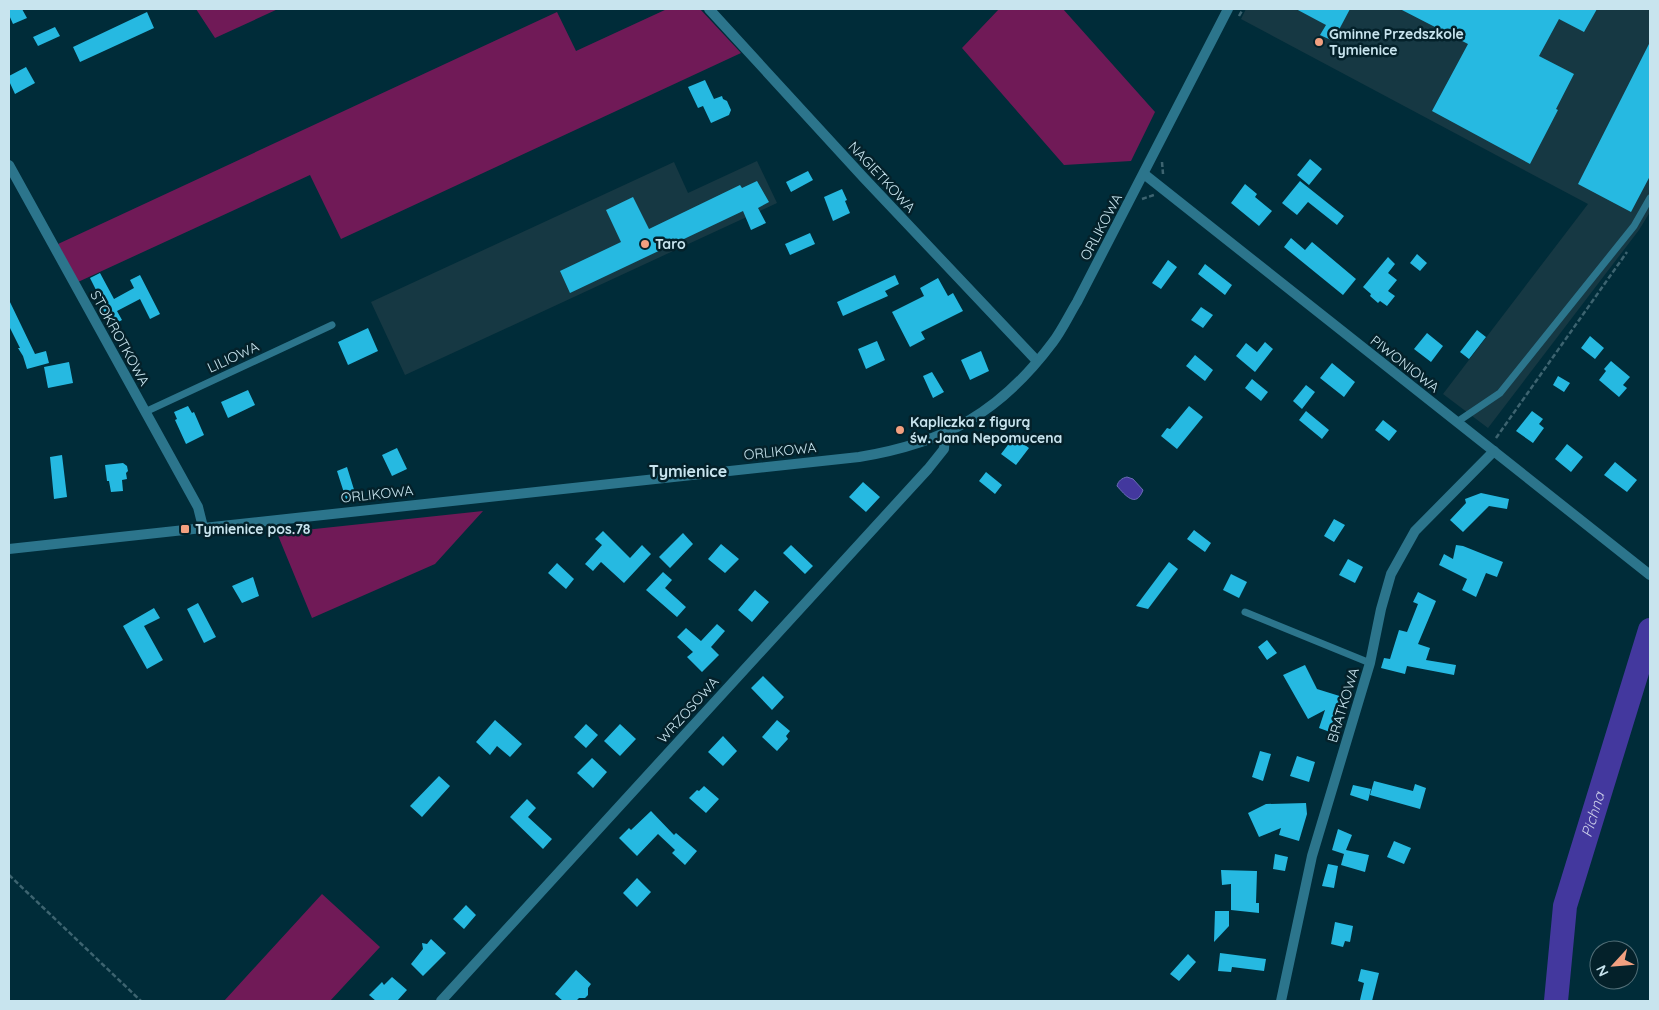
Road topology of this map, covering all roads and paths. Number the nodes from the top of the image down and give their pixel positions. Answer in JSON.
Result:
{"nodes":[{"id":1,"x":709,"y":9,"type":"edge"},
{"id":2,"x":1228,"y":9,"type":"edge"},
{"id":3,"x":1243,"y":9,"type":"edge"},
{"id":4,"x":1238,"y":17,"type":"dead end"},
{"id":5,"x":1162,"y":158,"type":"dead end"},
{"id":6,"x":9,"y":165,"type":"edge"},
{"id":7,"x":1144,"y":174,"type":"junction"},
{"id":8,"x":1160,"y":187,"type":"junction"},
{"id":9,"x":1650,"y":198,"type":"edge"},
{"id":10,"x":1141,"y":199,"type":"dead end"},
{"id":11,"x":1631,"y":247,"type":"dead end"},
{"id":12,"x":332,"y":325,"type":"dead end"},
{"id":13,"x":1037,"y":361,"type":"junction"},
{"id":14,"x":145,"y":412,"type":"junction"},
{"id":15,"x":1457,"y":422,"type":"junction"},
{"id":16,"x":945,"y":434,"type":"junction"},
{"id":17,"x":1491,"y":449,"type":"junction"},
{"id":18,"x":203,"y":527,"type":"junction"},
{"id":19,"x":9,"y":549,"type":"edge"},
{"id":20,"x":1650,"y":575,"type":"edge"},
{"id":21,"x":1245,"y":612,"type":"dead end"},
{"id":22,"x":1370,"y":663,"type":"junction"},
{"id":23,"x":9,"y":875,"type":"edge"},
{"id":24,"x":141,"y":1001,"type":"edge"},
{"id":25,"x":441,"y":1001,"type":"edge"},
{"id":26,"x":1281,"y":1001,"type":"edge"}],
"edges":[{"from":1,"to":13,"type":"street","name":"NAGIETKOWA"},
{"from":2,"to":7,"type":"street","name":"ORLIKOWA"},
{"from":3,"to":4,"type":"path"},
{"from":5,"to":8,"type":"path"},
{"from":6,"to":14,"type":"street","name":"STOKROTKOWA"},
{"from":7,"to":8,"type":"street","name":"PIWONIOWA"},
{"from":7,"to":13,"type":"street","name":"ORLIKOWA"},
{"from":8,"to":10,"type":"path"},
{"from":8,"to":15,"type":"street","name":"PIWONIOWA"},
{"from":9,"to":15,"type":"lane"},
{"from":11,"to":17,"type":"path"},
{"from":12,"to":14,"type":"lane","name":"LILIOWA"},
{"from":13,"to":16,"type":"street","name":"ORLIKOWA"},
{"from":14,"to":18,"type":"street","name":"STOKROTKOWA"},
{"from":15,"to":17,"type":"street","name":"PIWONIOWA"},
{"from":16,"to":18,"type":"street","name":"ORLIKOWA"},
{"from":16,"to":25,"type":"street","name":"WRZOSOWA"},
{"from":17,"to":20,"type":"street","name":"PIWONIOWA"},
{"from":17,"to":22,"type":"street","name":"BRATKOWA"},
{"from":18,"to":19,"type":"street","name":"ORLIKOWA"},
{"from":21,"to":22,"type":"lane"},
{"from":22,"to":26,"type":"street","name":"BRATKOWA"},
{"from":23,"to":24,"type":"path"}]}
